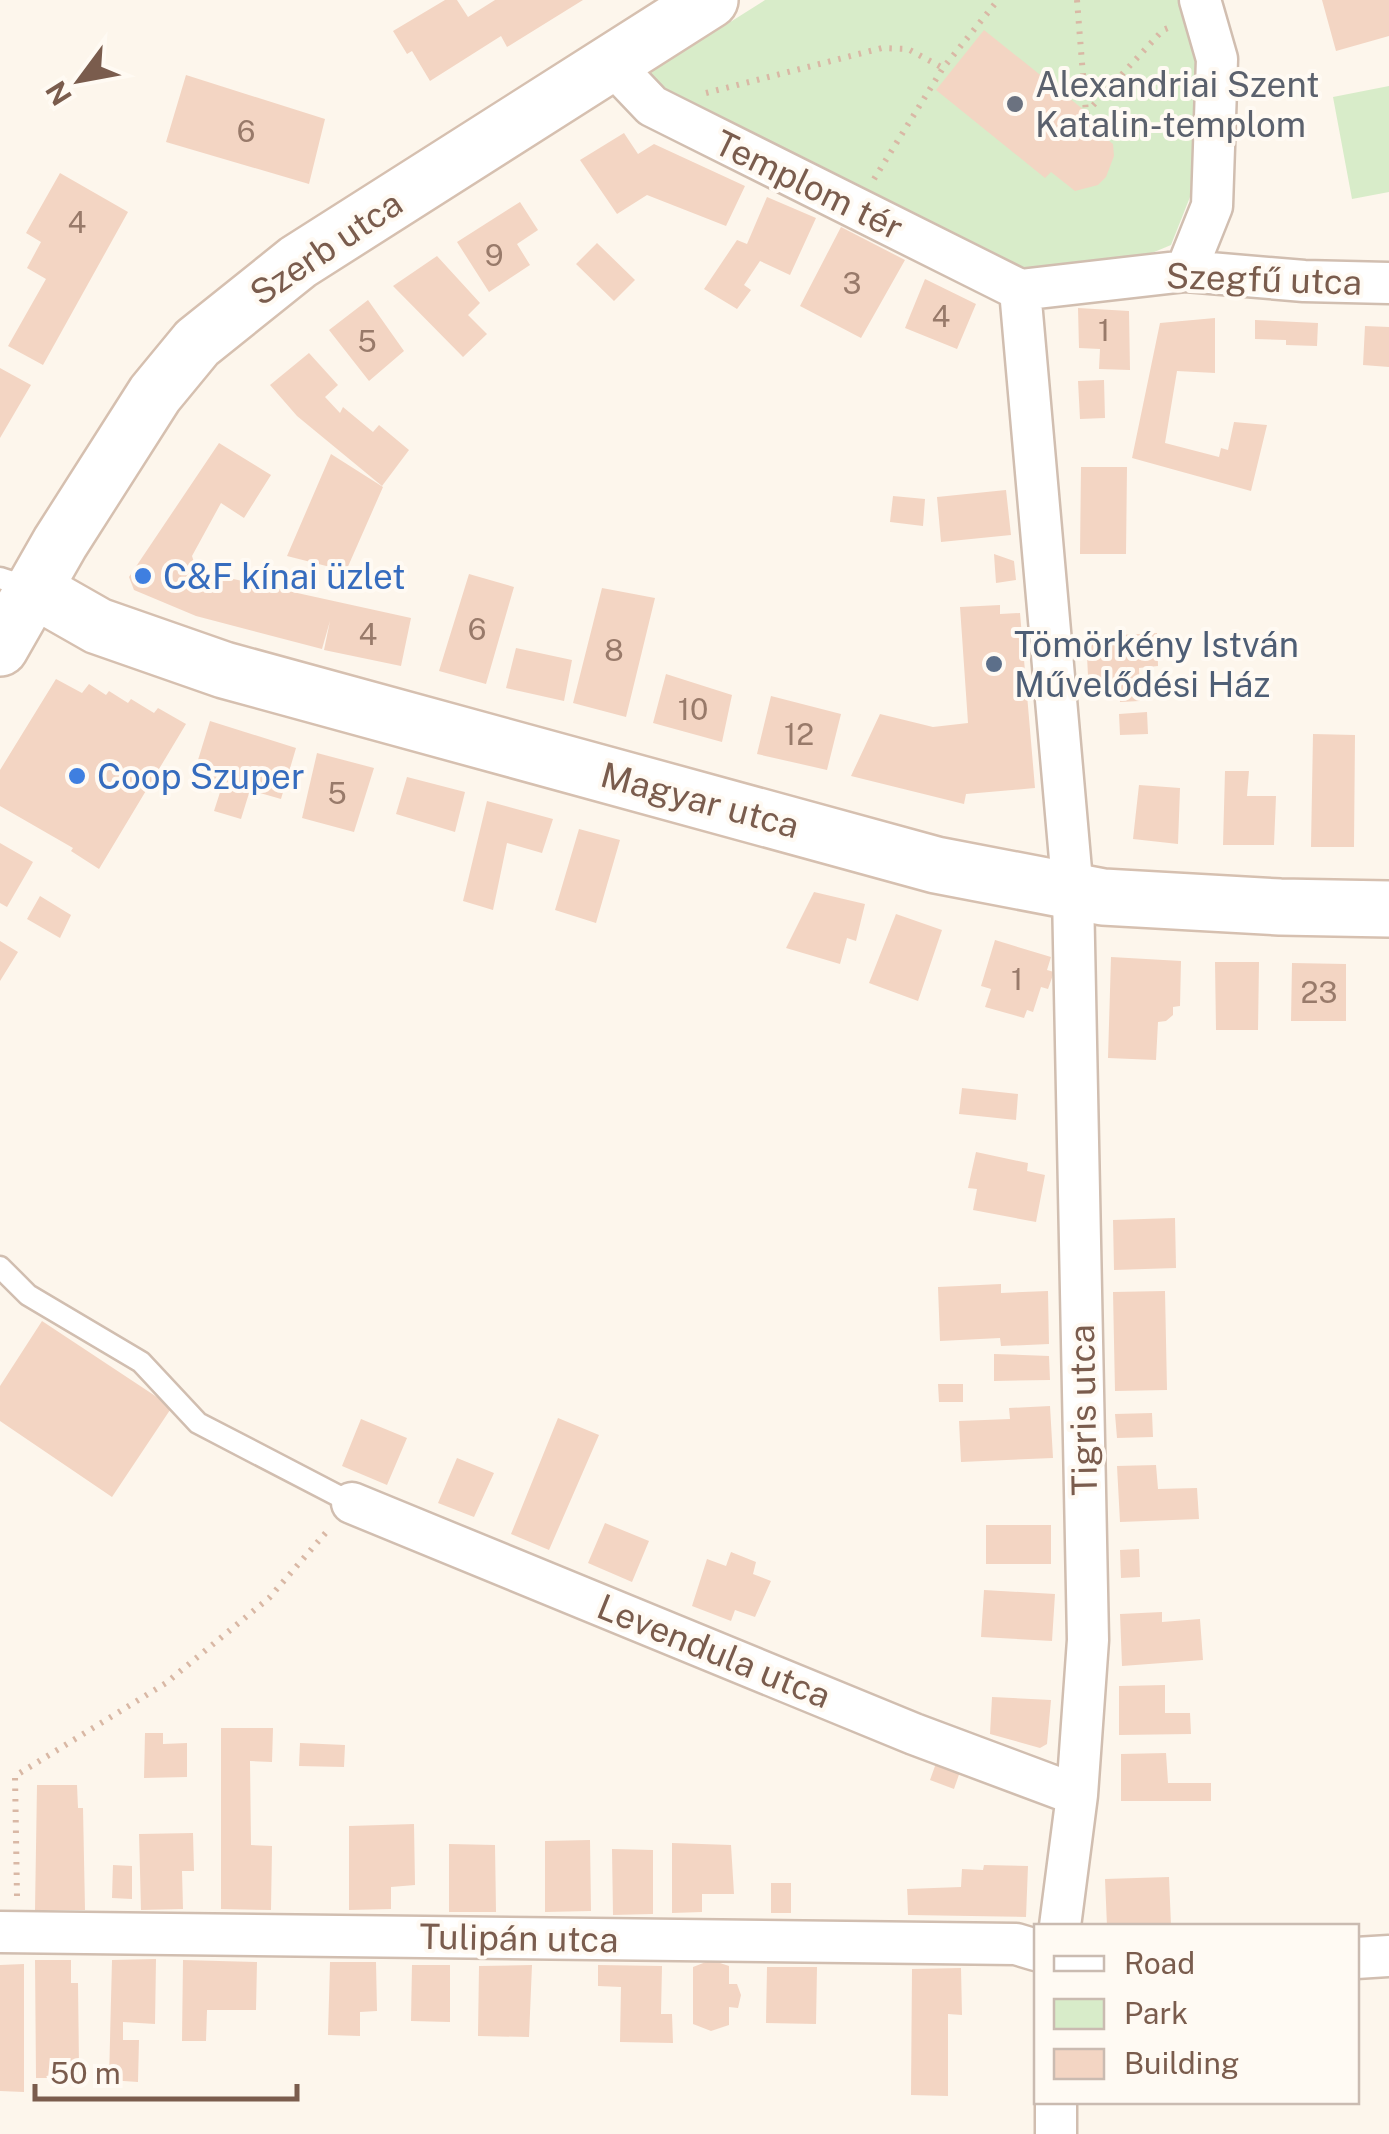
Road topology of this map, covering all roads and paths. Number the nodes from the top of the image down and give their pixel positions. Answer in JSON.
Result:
{"nodes":[{"id":1,"x":710,"y":0,"type":"edge"},
{"id":2,"x":998,"y":0,"type":"edge"},
{"id":3,"x":1077,"y":0,"type":"edge"},
{"id":4,"x":1200,"y":0,"type":"edge"},
{"id":5,"x":1163,"y":30,"type":"dead end"},
{"id":6,"x":610,"y":64,"type":"junction"},
{"id":7,"x":943,"y":68,"type":"junction"},
{"id":8,"x":652,"y":106,"type":"junction"},
{"id":9,"x":856,"y":209,"type":"junction"},
{"id":10,"x":1186,"y":272,"type":"junction"},
{"id":11,"x":1389,"y":282,"type":"edge"},
{"id":12,"x":1020,"y":290,"type":"junction"},
{"id":13,"x":17,"y":583,"type":"edge"},
{"id":14,"x":0,"y":648,"type":"edge"},
{"id":15,"x":1073,"y":893,"type":"junction"},
{"id":16,"x":1389,"y":908,"type":"edge"},
{"id":17,"x":0,"y":1268,"type":"edge"},
{"id":18,"x":352,"y":1502,"type":"junction"},
{"id":19,"x":1078,"y":1795,"type":"junction"},
{"id":20,"x":1060,"y":1924,"type":"edge"},
{"id":21,"x":9,"y":1932,"type":"edge"},
{"id":22,"x":1034,"y":1949,"type":"edge"},
{"id":23,"x":1389,"y":1956,"type":"edge"},
{"id":24,"x":1359,"y":1958,"type":"edge"},
{"id":25,"x":1056,"y":2104,"type":"edge"},
{"id":26,"x":1056,"y":2134,"type":"edge"}],
"edges":[{"from":1,"to":6,"type":"street","name":"Szerb utca"},
{"from":2,"to":7,"type":"path"},
{"from":3,"to":5,"type":"path"},
{"from":4,"to":10,"type":"street"},
{"from":6,"to":8,"type":"street","name":"Templom tér"},
{"from":6,"to":13,"type":"street","name":"Szerb utca"},
{"from":7,"to":8,"type":"path"},
{"from":7,"to":9,"type":"path"},
{"from":8,"to":9,"type":"street","name":"Templom tér"},
{"from":9,"to":12,"type":"street","name":"Templom tér"},
{"from":10,"to":11,"type":"street","name":"Szegfű utca"},
{"from":10,"to":12,"type":"street","name":"Szegfű utca"},
{"from":12,"to":15,"type":"street","name":"Tigris utca"},
{"from":13,"to":14,"type":"street","name":"Szerb utca"},
{"from":13,"to":15,"type":"street","name":"Magyar utca"},
{"from":15,"to":16,"type":"street","name":"Magyar utca"},
{"from":15,"to":19,"type":"street","name":"Tigris utca"},
{"from":17,"to":18,"type":"lane"},
{"from":18,"to":19,"type":"street","name":"Levendula utca"},
{"from":18,"to":21,"type":"path"},
{"from":19,"to":20,"type":"street","name":"Tigris utca"},
{"from":21,"to":22,"type":"street","name":"Tulipán utca"},
{"from":23,"to":24,"type":"street"},
{"from":25,"to":26,"type":"street"}]}
